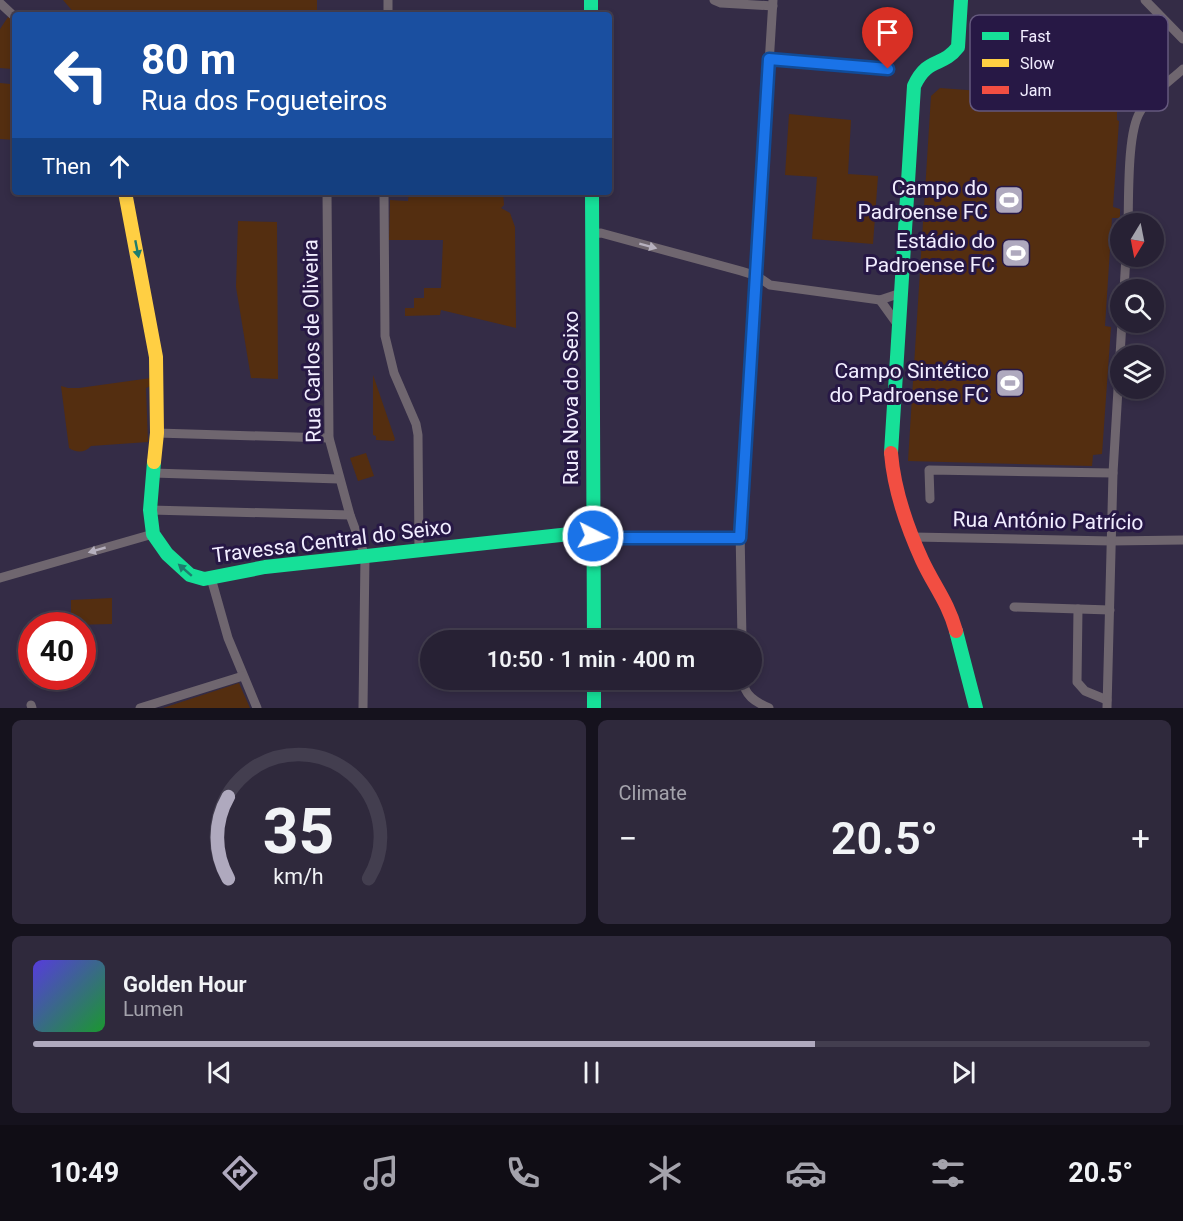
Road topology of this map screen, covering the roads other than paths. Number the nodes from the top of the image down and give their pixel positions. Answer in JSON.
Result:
{"nodes":[{"id":1,"x":714,"y":0,"type":"edge"},
{"id":2,"x":961,"y":0,"type":"edge"},
{"id":3,"x":1145,"y":0,"type":"edge"},
{"id":4,"x":0,"y":3,"type":"edge"},
{"id":5,"x":773,"y":3,"type":"edge"},
{"id":6,"x":12,"y":14,"type":"edge"},
{"id":7,"x":1160,"y":15,"type":"edge"},
{"id":8,"x":1168,"y":24,"type":"edge"},
{"id":9,"x":1183,"y":39,"type":"edge"},
{"id":10,"x":769,"y":59,"type":"junction"},
{"id":11,"x":888,"y":69,"type":"dead end"},
{"id":12,"x":1183,"y":69,"type":"edge"},
{"id":13,"x":1168,"y":84,"type":"edge"},
{"id":14,"x":1141,"y":111,"type":"edge"},
{"id":15,"x":126,"y":195,"type":"edge"},
{"id":16,"x":327,"y":195,"type":"edge"},
{"id":17,"x":384,"y":195,"type":"edge"},
{"id":18,"x":592,"y":195,"type":"edge"},
{"id":19,"x":1129,"y":213,"type":"edge"},
{"id":20,"x":591,"y":234,"type":"junction"},
{"id":21,"x":757,"y":276,"type":"junction"},
{"id":22,"x":901,"y":293,"type":"junction"},
{"id":23,"x":880,"y":300,"type":"junction"},
{"id":24,"x":899,"y":328,"type":"junction"},
{"id":25,"x":1121,"y":333,"type":"edge"},
{"id":26,"x":157,"y":433,"type":"junction"},
{"id":27,"x":329,"y":438,"type":"junction"},
{"id":28,"x":153,"y":473,"type":"junction"},
{"id":29,"x":1113,"y":473,"type":"junction"},
{"id":30,"x":339,"y":479,"type":"junction"},
{"id":31,"x":930,"y":499,"type":"dead end"},
{"id":32,"x":150,"y":510,"type":"junction"},
{"id":33,"x":350,"y":515,"type":"junction"},
{"id":34,"x":153,"y":534,"type":"junction"},
{"id":35,"x":593,"y":536,"type":"junction"},
{"id":36,"x":913,"y":537,"type":"junction"},
{"id":37,"x":740,"y":538,"type":"junction"},
{"id":38,"x":1183,"y":540,"type":"edge"},
{"id":39,"x":1111,"y":541,"type":"junction"},
{"id":40,"x":419,"y":552,"type":"junction"},
{"id":41,"x":365,"y":556,"type":"junction"},
{"id":42,"x":0,"y":578,"type":"edge"},
{"id":43,"x":211,"y":578,"type":"junction"},
{"id":44,"x":1014,"y":607,"type":"dead end"},
{"id":45,"x":1078,"y":609,"type":"junction"},
{"id":46,"x":1110,"y":610,"type":"junction"},
{"id":47,"x":594,"y":630,"type":"edge"},
{"id":48,"x":742,"y":630,"type":"edge"},
{"id":49,"x":243,"y":676,"type":"junction"},
{"id":50,"x":594,"y":690,"type":"edge"},
{"id":51,"x":746,"y":690,"type":"edge"},
{"id":52,"x":1107,"y":704,"type":"edge"},
{"id":53,"x":140,"y":708,"type":"edge"},
{"id":54,"x":257,"y":708,"type":"edge"},
{"id":55,"x":363,"y":708,"type":"edge"},
{"id":56,"x":594,"y":708,"type":"edge"},
{"id":57,"x":769,"y":708,"type":"edge"},
{"id":58,"x":976,"y":708,"type":"edge"}],
"edges":[{"from":1,"to":5,"type":"street"},
{"from":2,"to":22,"type":"street"},
{"from":3,"to":7,"type":"street"},
{"from":4,"to":6,"type":"street"},
{"from":5,"to":10,"type":"street"},
{"from":8,"to":9,"type":"street"},
{"from":10,"to":11,"type":"street"},
{"from":10,"to":21,"type":"street"},
{"from":12,"to":13,"type":"street"},
{"from":14,"to":19,"type":"street"},
{"from":15,"to":26,"type":"street","one_way":true},
{"from":16,"to":27,"type":"street","name":"Rua Carlos de Oliveira"},
{"from":17,"to":40,"type":"street"},
{"from":18,"to":20,"type":"street","name":"Rua Nova do Seixo"},
{"from":20,"to":21,"type":"street","one_way":true},
{"from":20,"to":35,"type":"street","name":"Rua Nova do Seixo"},
{"from":21,"to":23,"type":"street"},
{"from":21,"to":37,"type":"street"},
{"from":22,"to":23,"type":"street"},
{"from":22,"to":24,"type":"street"},
{"from":23,"to":24,"type":"street"},
{"from":24,"to":36,"type":"street"},
{"from":25,"to":29,"type":"street"},
{"from":26,"to":27,"type":"street"},
{"from":26,"to":28,"type":"street"},
{"from":27,"to":30,"type":"street","name":"Rua Carlos de Oliveira"},
{"from":28,"to":30,"type":"street"},
{"from":28,"to":32,"type":"street"},
{"from":29,"to":31,"type":"street"},
{"from":29,"to":39,"type":"street"},
{"from":30,"to":33,"type":"street","name":"Rua Carlos de Oliveira"},
{"from":32,"to":33,"type":"street"},
{"from":32,"to":34,"type":"street"},
{"from":33,"to":41,"type":"street","name":"Rua Carlos de Oliveira"},
{"from":34,"to":42,"type":"street","one_way":true},
{"from":43,"to":34,"type":"street","name":"Travessa Central do Seixo","one_way":true},
{"from":35,"to":37,"type":"street","name":"Travessa Central do Seixo"},
{"from":35,"to":40,"type":"street","name":"Travessa Central do Seixo"},
{"from":35,"to":47,"type":"street","name":"Rua Nova do Seixo"},
{"from":36,"to":39,"type":"street","name":"Rua António Patrício"},
{"from":36,"to":58,"type":"street"},
{"from":37,"to":48,"type":"street"},
{"from":38,"to":39,"type":"street","name":"Rua António Patrício"},
{"from":39,"to":46,"type":"street"},
{"from":40,"to":41,"type":"street","name":"Travessa Central do Seixo"},
{"from":41,"to":43,"type":"street","name":"Travessa Central do Seixo"},
{"from":41,"to":55,"type":"street"},
{"from":43,"to":49,"type":"street"},
{"from":44,"to":45,"type":"street"},
{"from":45,"to":46,"type":"street"},
{"from":45,"to":52,"type":"street"},
{"from":46,"to":52,"type":"street"},
{"from":49,"to":53,"type":"street"},
{"from":49,"to":54,"type":"street"},
{"from":50,"to":56,"type":"street"},
{"from":51,"to":57,"type":"street"}]}
